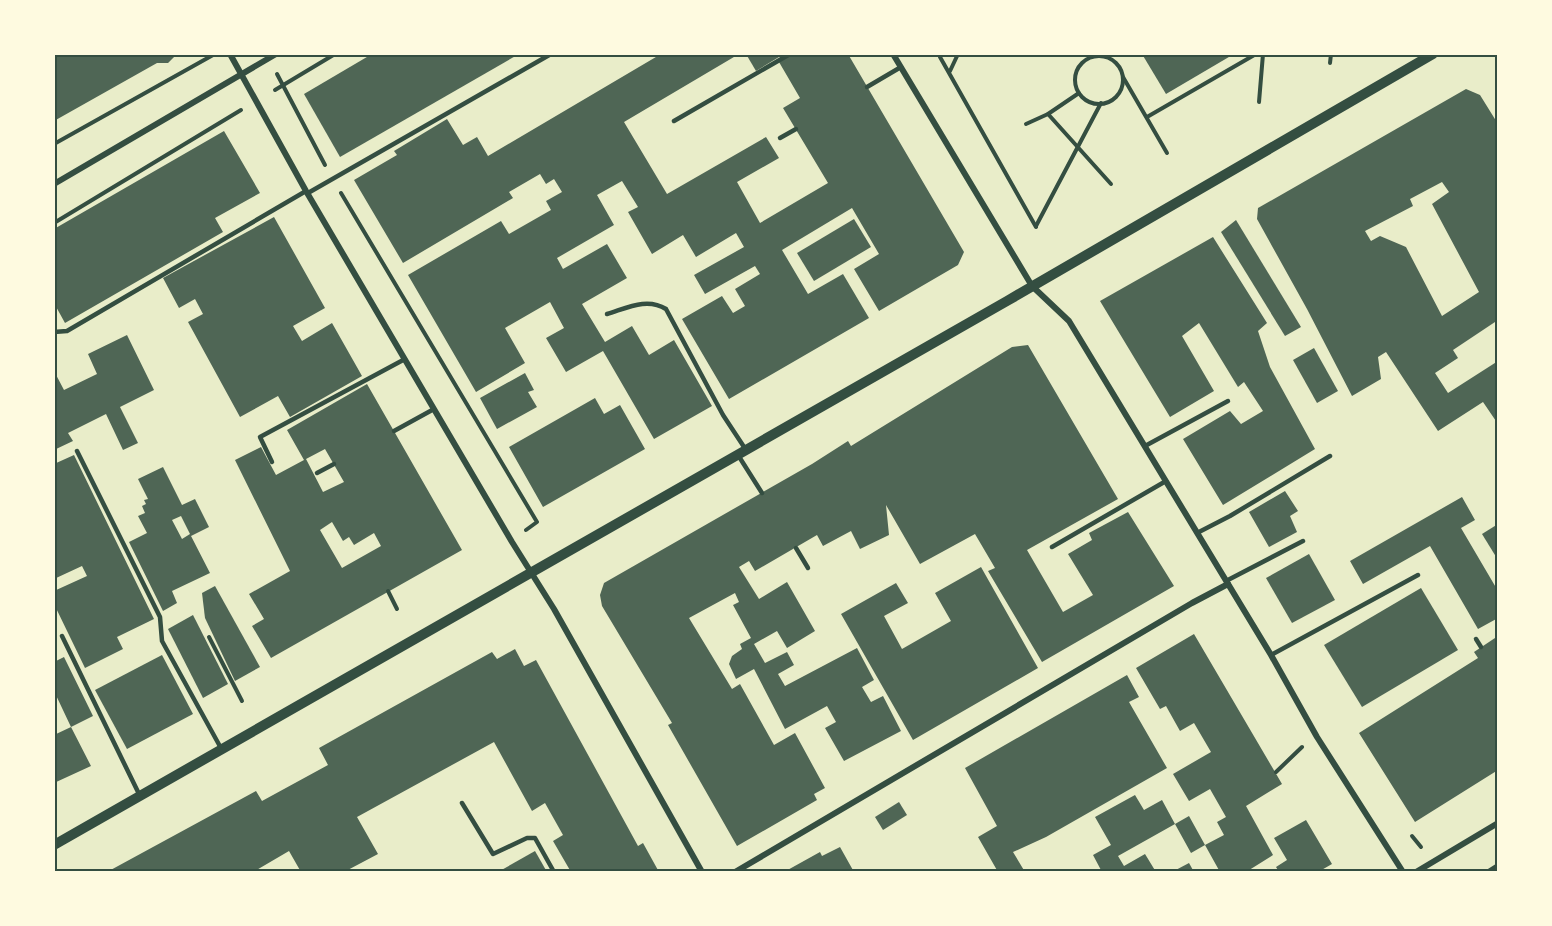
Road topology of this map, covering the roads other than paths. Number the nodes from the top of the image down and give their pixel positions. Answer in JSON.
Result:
{"nodes":[{"id":1,"x":230,"y":54,"type":"edge"},
{"id":2,"x":276,"y":54,"type":"edge"},
{"id":3,"x":551,"y":54,"type":"edge"},
{"id":4,"x":790,"y":54,"type":"edge"},
{"id":5,"x":894,"y":54,"type":"edge"},
{"id":6,"x":1433,"y":54,"type":"edge"},
{"id":7,"x":901,"y":67,"type":"junction"},
{"id":8,"x":241,"y":74,"type":"junction"},
{"id":9,"x":867,"y":87,"type":"dead end"},
{"id":10,"x":674,"y":121,"type":"dead end"},
{"id":11,"x":796,"y":129,"type":"dead end"},
{"id":12,"x":780,"y":138,"type":"dead end"},
{"id":13,"x":54,"y":184,"type":"edge"},
{"id":14,"x":307,"y":192,"type":"junction"},
{"id":15,"x":1032,"y":286,"type":"junction"},
{"id":16,"x":607,"y":315,"type":"dead end"},
{"id":17,"x":54,"y":332,"type":"edge"},
{"id":18,"x":405,"y":358,"type":"junction"},
{"id":19,"x":1228,"y":401,"type":"dead end"},
{"id":20,"x":434,"y":409,"type":"junction"},
{"id":21,"x":394,"y":431,"type":"dead end"},
{"id":22,"x":1145,"y":446,"type":"junction"},
{"id":23,"x":77,"y":451,"type":"dead end"},
{"id":24,"x":742,"y":452,"type":"junction"},
{"id":25,"x":1330,"y":456,"type":"dead end"},
{"id":26,"x":272,"y":462,"type":"dead end"},
{"id":27,"x":334,"y":464,"type":"dead end"},
{"id":28,"x":317,"y":473,"type":"dead end"},
{"id":29,"x":1166,"y":481,"type":"junction"},
{"id":30,"x":762,"y":493,"type":"dead end"},
{"id":31,"x":1197,"y":533,"type":"junction"},
{"id":32,"x":1303,"y":541,"type":"dead end"},
{"id":33,"x":1052,"y":547,"type":"dead end"},
{"id":34,"x":796,"y":548,"type":"dead end"},
{"id":35,"x":808,"y":568,"type":"dead end"},
{"id":36,"x":530,"y":573,"type":"junction"},
{"id":37,"x":1418,"y":575,"type":"dead end"},
{"id":38,"x":1227,"y":583,"type":"junction"},
{"id":39,"x":62,"y":636,"type":"dead end"},
{"id":40,"x":1476,"y":639,"type":"dead end"},
{"id":41,"x":1481,"y":647,"type":"dead end"},
{"id":42,"x":1271,"y":655,"type":"junction"},
{"id":43,"x":222,"y":750,"type":"junction"},
{"id":44,"x":140,"y":796,"type":"junction"},
{"id":45,"x":462,"y":803,"type":"dead end"},
{"id":46,"x":1498,"y":823,"type":"edge"},
{"id":47,"x":54,"y":845,"type":"edge"},
{"id":48,"x":554,"y":872,"type":"edge"},
{"id":49,"x":702,"y":872,"type":"edge"},
{"id":50,"x":735,"y":872,"type":"edge"},
{"id":51,"x":1403,"y":872,"type":"edge"},
{"id":52,"x":1416,"y":872,"type":"edge"}],
"edges":[{"from":1,"to":8,"type":"street"},
{"from":2,"to":8,"type":"street"},
{"from":3,"to":14,"type":"lane"},
{"from":4,"to":10,"type":"lane"},
{"from":5,"to":7,"type":"street"},
{"from":6,"to":15,"type":"street"},
{"from":7,"to":9,"type":"lane"},
{"from":7,"to":15,"type":"street"},
{"from":8,"to":13,"type":"street"},
{"from":8,"to":14,"type":"street"},
{"from":11,"to":12,"type":"lane"},
{"from":14,"to":17,"type":"lane"},
{"from":14,"to":18,"type":"street"},
{"from":15,"to":22,"type":"street"},
{"from":15,"to":24,"type":"street"},
{"from":16,"to":24,"type":"lane"},
{"from":18,"to":20,"type":"street"},
{"from":18,"to":26,"type":"lane"},
{"from":19,"to":22,"type":"lane"},
{"from":20,"to":21,"type":"lane"},
{"from":20,"to":36,"type":"street"},
{"from":22,"to":29,"type":"street"},
{"from":23,"to":43,"type":"lane"},
{"from":24,"to":30,"type":"lane"},
{"from":24,"to":36,"type":"street"},
{"from":25,"to":31,"type":"lane"},
{"from":27,"to":28,"type":"lane"},
{"from":29,"to":31,"type":"street"},
{"from":29,"to":33,"type":"lane"},
{"from":31,"to":38,"type":"street"},
{"from":32,"to":38,"type":"lane"},
{"from":34,"to":35,"type":"lane"},
{"from":36,"to":43,"type":"street"},
{"from":36,"to":49,"type":"street"},
{"from":37,"to":42,"type":"lane"},
{"from":38,"to":42,"type":"street"},
{"from":38,"to":50,"type":"street"},
{"from":39,"to":44,"type":"lane"},
{"from":40,"to":41,"type":"lane"},
{"from":42,"to":51,"type":"street"},
{"from":43,"to":44,"type":"street"},
{"from":44,"to":47,"type":"street"},
{"from":45,"to":48,"type":"lane"},
{"from":46,"to":52,"type":"street"}]}
